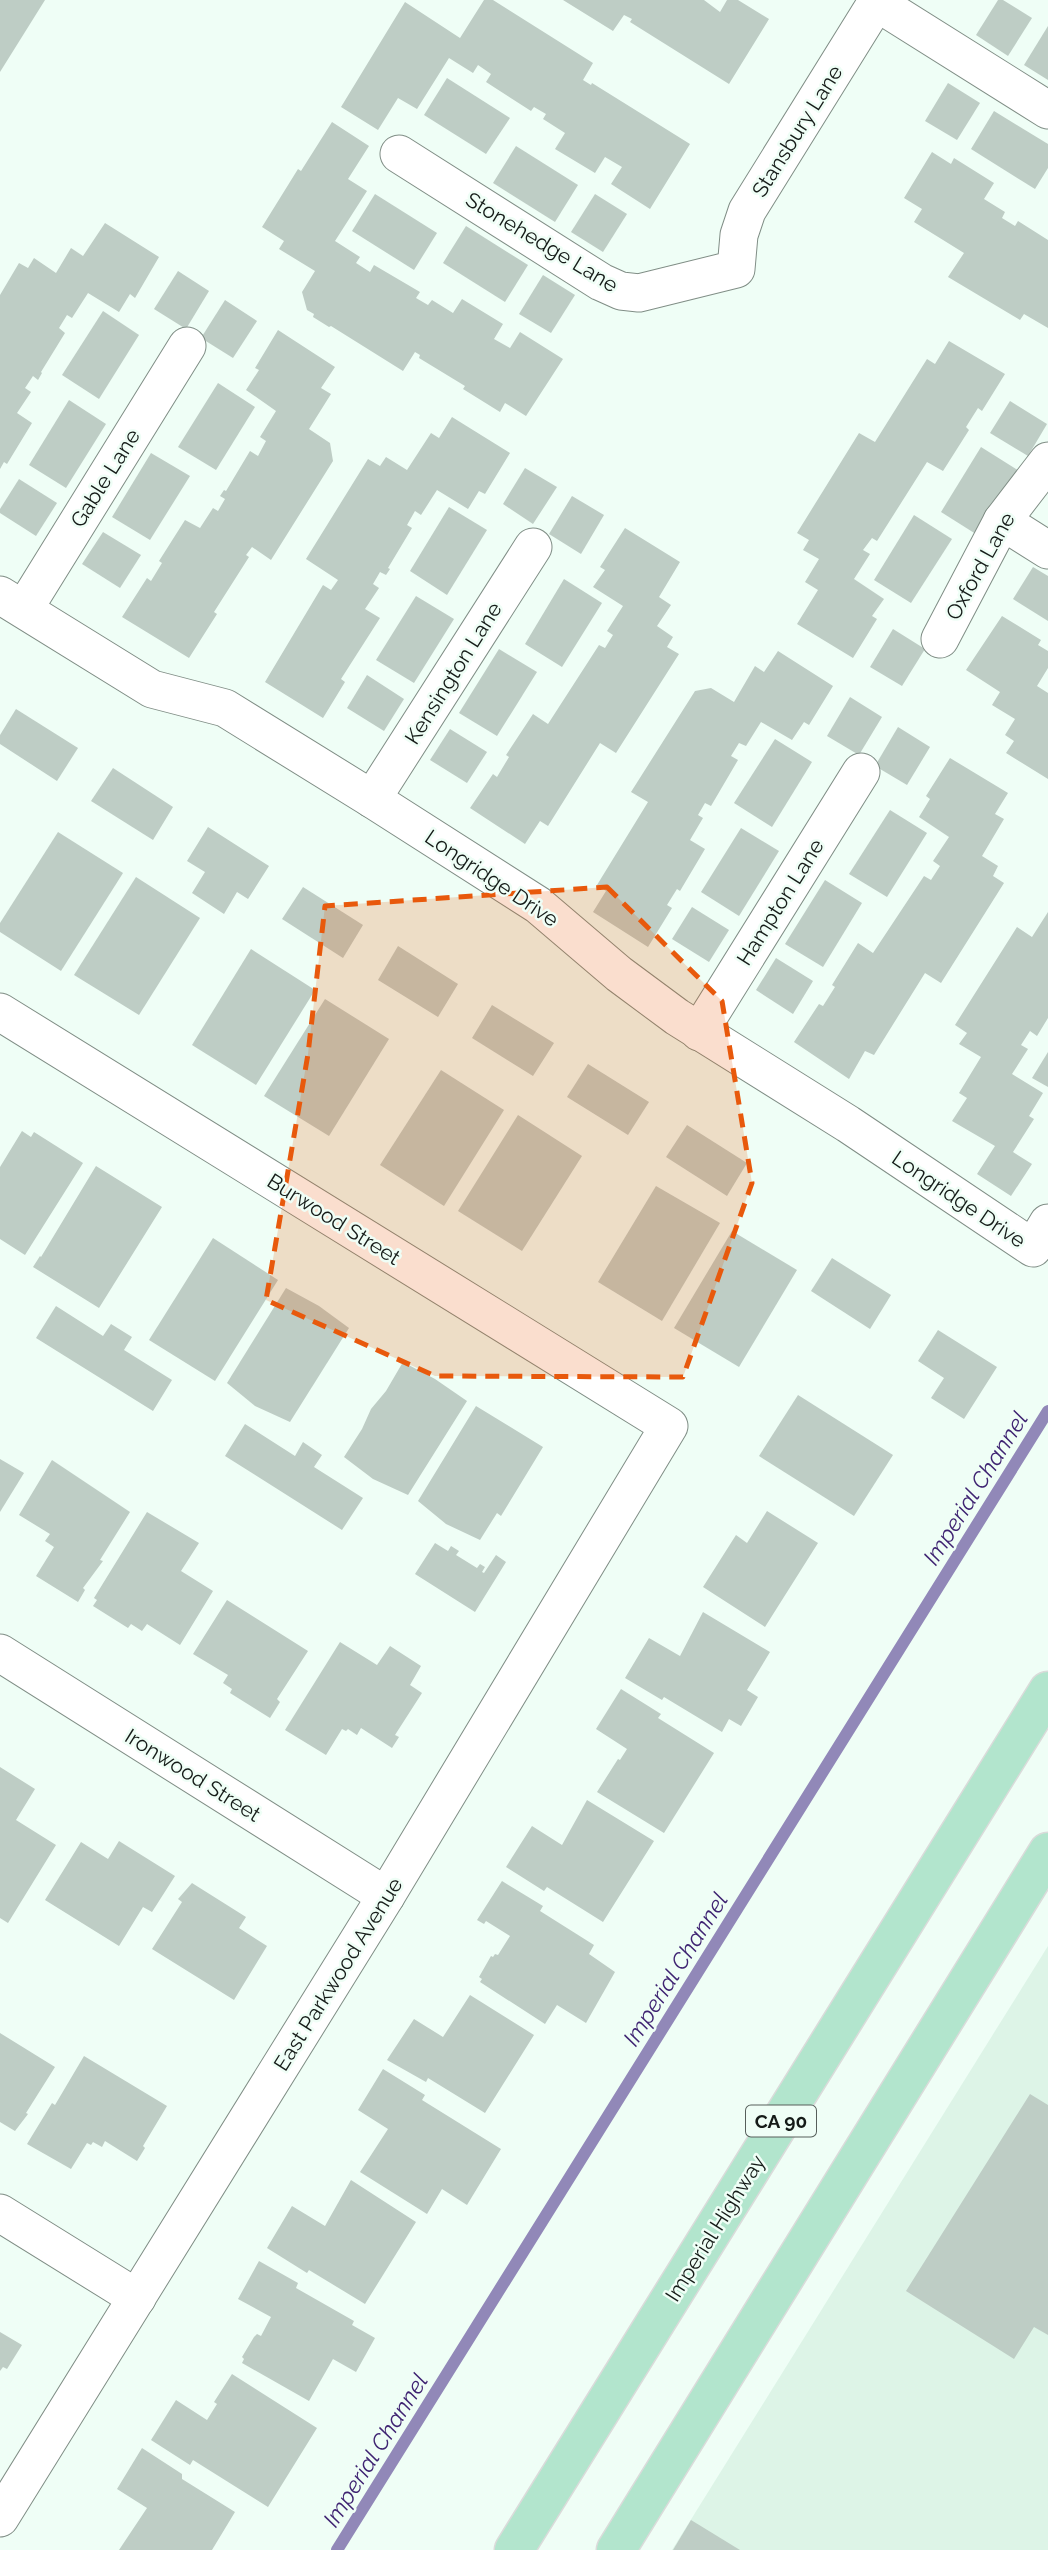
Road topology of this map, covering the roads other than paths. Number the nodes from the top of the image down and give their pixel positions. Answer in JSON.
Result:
{"nodes":[{"id":1,"x":877,"y":1,"type":"edge"},
{"id":2,"x":1048,"y":110,"type":"edge"},
{"id":3,"x":399,"y":154,"type":"dead end"},
{"id":4,"x":736,"y":269,"type":"joint"},
{"id":5,"x":187,"y":346,"type":"dead end"},
{"id":6,"x":1048,"y":461,"type":"edge"},
{"id":7,"x":1002,"y":521,"type":"junction"},
{"id":8,"x":533,"y":547,"type":"dead end"},
{"id":9,"x":1048,"y":550,"type":"edge"},
{"id":10,"x":12,"y":602,"type":"edge"},
{"id":11,"x":940,"y":639,"type":"dead end"},
{"id":12,"x":861,"y":772,"type":"dead end"},
{"id":13,"x":373,"y":799,"type":"junction"},
{"id":14,"x":0,"y":1012,"type":"edge"},
{"id":15,"x":699,"y":1032,"type":"junction"},
{"id":16,"x":1040,"y":1236,"type":"edge"},
{"id":17,"x":669,"y":1426,"type":"joint"},
{"id":18,"x":0,"y":1653,"type":"edge"},
{"id":19,"x":1048,"y":1691,"type":"edge"},
{"id":20,"x":1048,"y":1853,"type":"edge"},
{"id":21,"x":386,"y":1896,"type":"junction"},
{"id":22,"x":0,"y":2213,"type":"edge"},
{"id":23,"x":137,"y":2298,"type":"junction"},
{"id":24,"x":0,"y":2518,"type":"edge"},
{"id":25,"x":514,"y":2550,"type":"edge"},
{"id":26,"x":616,"y":2550,"type":"edge"}],
"edges":[{"from":1,"to":2,"type":"street"},
{"from":1,"to":4,"type":"street","name":"Stansbury Lane"},
{"from":3,"to":4,"type":"street","name":"Stonehedge Lane"},
{"from":5,"to":10,"type":"street","name":"Gable Lane"},
{"from":6,"to":7,"type":"street","name":"Oxford Lane"},
{"from":7,"to":9,"type":"street"},
{"from":7,"to":11,"type":"street","name":"Oxford Lane"},
{"from":8,"to":13,"type":"street","name":"Kensington Lane"},
{"from":10,"to":13,"type":"street","name":"Longridge Drive"},
{"from":12,"to":15,"type":"street","name":"Hampton Lane"},
{"from":13,"to":15,"type":"street","name":"Longridge Drive"},
{"from":14,"to":17,"type":"street","name":"Burwood Street"},
{"from":15,"to":16,"type":"street","name":"Longridge Drive"},
{"from":17,"to":21,"type":"street","name":"East Parkwood Avenue"},
{"from":18,"to":21,"type":"street","name":"Ironwood Street"},
{"from":19,"to":25,"type":"main road","name":"Imperial Highway","number":"CA 90"},
{"from":20,"to":26,"type":"main road"},
{"from":21,"to":23,"type":"street","name":"East Parkwood Avenue"},
{"from":22,"to":23,"type":"street"},
{"from":23,"to":24,"type":"street","name":"East Parkwood Avenue"}]}
